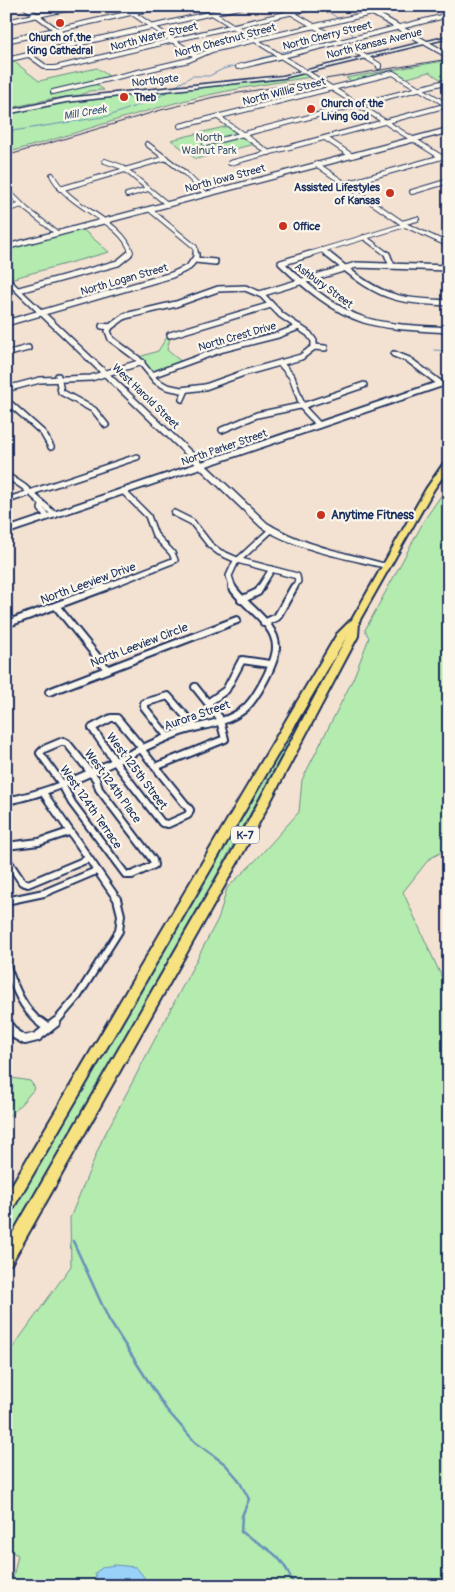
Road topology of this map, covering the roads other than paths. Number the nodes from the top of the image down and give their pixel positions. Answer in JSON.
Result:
{"nodes":[{"id":1,"x":24,"y":6,"type":"edge"},
{"id":2,"x":80,"y":6,"type":"edge"},
{"id":3,"x":122,"y":6,"type":"edge"},
{"id":4,"x":162,"y":6,"type":"edge"},
{"id":5,"x":243,"y":6,"type":"edge"},
{"id":6,"x":280,"y":6,"type":"edge"},
{"id":7,"x":361,"y":6,"type":"edge"},
{"id":8,"x":402,"y":6,"type":"edge"},
{"id":9,"x":438,"y":6,"type":"edge"},
{"id":10,"x":315,"y":7,"type":"edge"},
{"id":11,"x":132,"y":13,"type":"junction"},
{"id":12,"x":212,"y":13,"type":"junction"},
{"id":13,"x":291,"y":13,"type":"junction"},
{"id":14,"x":372,"y":13,"type":"junction"},
{"id":15,"x":449,"y":13,"type":"edge"},
{"id":16,"x":37,"y":16,"type":"junction"},
{"id":17,"x":6,"y":22,"type":"edge"},
{"id":18,"x":232,"y":26,"type":"junction"},
{"id":19,"x":153,"y":27,"type":"junction"},
{"id":20,"x":314,"y":27,"type":"junction"},
{"id":21,"x":397,"y":27,"type":"junction"},
{"id":22,"x":56,"y":30,"type":"junction"},
{"id":23,"x":331,"y":34,"type":"dead end"},
{"id":24,"x":449,"y":36,"type":"edge"},
{"id":25,"x":172,"y":40,"type":"junction"},
{"id":26,"x":256,"y":40,"type":"junction"},
{"id":27,"x":6,"y":41,"type":"edge"},
{"id":28,"x":424,"y":42,"type":"junction"},
{"id":29,"x":76,"y":44,"type":"junction"},
{"id":30,"x":347,"y":46,"type":"dead end"},
{"id":31,"x":29,"y":55,"type":"junction"},
{"id":32,"x":196,"y":56,"type":"junction"},
{"id":33,"x":280,"y":56,"type":"junction"},
{"id":34,"x":449,"y":56,"type":"edge"},
{"id":35,"x":365,"y":57,"type":"junction"},
{"id":36,"x":6,"y":60,"type":"edge"},
{"id":37,"x":238,"y":67,"type":"dead end"},
{"id":38,"x":379,"y":67,"type":"dead end"},
{"id":39,"x":305,"y":71,"type":"junction"},
{"id":40,"x":449,"y":81,"type":"edge"},
{"id":41,"x":332,"y":88,"type":"junction"},
{"id":42,"x":420,"y":89,"type":"junction"},
{"id":43,"x":53,"y":92,"type":"dead end"},
{"id":44,"x":358,"y":105,"type":"junction"},
{"id":45,"x":448,"y":106,"type":"edge"},
{"id":46,"x":6,"y":111,"type":"edge"},
{"id":47,"x":218,"y":117,"type":"junction"},
{"id":48,"x":385,"y":122,"type":"junction"},
{"id":49,"x":180,"y":126,"type":"dead end"},
{"id":50,"x":449,"y":130,"type":"edge"},
{"id":51,"x":243,"y":134,"type":"junction"},
{"id":52,"x":325,"y":138,"type":"junction"},
{"id":53,"x":414,"y":140,"type":"junction"},
{"id":54,"x":147,"y":144,"type":"dead end"},
{"id":55,"x":205,"y":144,"type":"dead end"},
{"id":56,"x":269,"y":152,"type":"junction"},
{"id":57,"x":449,"y":155,"type":"edge"},
{"id":58,"x":352,"y":156,"type":"junction"},
{"id":59,"x":440,"y":157,"type":"junction"},
{"id":60,"x":166,"y":158,"type":"junction"},
{"id":61,"x":105,"y":161,"type":"dead end"},
{"id":62,"x":230,"y":163,"type":"dead end"},
{"id":63,"x":316,"y":164,"type":"junction"},
{"id":64,"x":124,"y":169,"type":"junction"},
{"id":65,"x":52,"y":175,"type":"dead end"},
{"id":66,"x":449,"y":181,"type":"edge"},
{"id":67,"x":345,"y":184,"type":"junction"},
{"id":68,"x":6,"y":189,"type":"edge"},
{"id":69,"x":60,"y":189,"type":"junction"},
{"id":70,"x":148,"y":189,"type":"junction"},
{"id":71,"x":412,"y":192,"type":"dead end"},
{"id":72,"x":206,"y":194,"type":"junction"},
{"id":73,"x":127,"y":195,"type":"dead end"},
{"id":74,"x":167,"y":204,"type":"junction"},
{"id":75,"x":22,"y":206,"type":"junction"},
{"id":76,"x":149,"y":209,"type":"junction"},
{"id":77,"x":6,"y":210,"type":"edge"},
{"id":78,"x":417,"y":219,"type":"dead end"},
{"id":79,"x":103,"y":221,"type":"junction"},
{"id":80,"x":403,"y":224,"type":"junction"},
{"id":81,"x":57,"y":233,"type":"junction"},
{"id":82,"x":364,"y":237,"type":"junction"},
{"id":83,"x":449,"y":240,"type":"edge"},
{"id":84,"x":442,"y":242,"type":"junction"},
{"id":85,"x":449,"y":245,"type":"edge"},
{"id":86,"x":6,"y":246,"type":"edge"},
{"id":87,"x":322,"y":250,"type":"junction"},
{"id":88,"x":195,"y":260,"type":"junction"},
{"id":89,"x":215,"y":262,"type":"dead end"},
{"id":90,"x":392,"y":266,"type":"junction"},
{"id":91,"x":346,"y":268,"type":"junction"},
{"id":92,"x":449,"y":268,"type":"edge"},
{"id":93,"x":6,"y":278,"type":"edge"},
{"id":94,"x":302,"y":281,"type":"junction"},
{"id":95,"x":19,"y":290,"type":"junction"},
{"id":96,"x":260,"y":294,"type":"junction"},
{"id":97,"x":449,"y":303,"type":"edge"},
{"id":98,"x":271,"y":305,"type":"junction"},
{"id":99,"x":42,"y":312,"type":"junction"},
{"id":100,"x":6,"y":322,"type":"edge"},
{"id":101,"x":102,"y":326,"type":"dead end"},
{"id":102,"x":110,"y":327,"type":"junction"},
{"id":103,"x":299,"y":327,"type":"junction"},
{"id":104,"x":449,"y":330,"type":"edge"},
{"id":105,"x":170,"y":334,"type":"dead end"},
{"id":106,"x":314,"y":347,"type":"junction"},
{"id":107,"x":28,"y":348,"type":"dead end"},
{"id":108,"x":325,"y":348,"type":"dead end"},
{"id":109,"x":6,"y":354,"type":"edge"},
{"id":110,"x":394,"y":354,"type":"dead end"},
{"id":111,"x":140,"y":361,"type":"junction"},
{"id":112,"x":280,"y":363,"type":"junction"},
{"id":113,"x":105,"y":372,"type":"junction"},
{"id":114,"x":152,"y":375,"type":"junction"},
{"id":115,"x":58,"y":376,"type":"junction"},
{"id":116,"x":449,"y":381,"type":"edge"},
{"id":117,"x":441,"y":384,"type":"junction"},
{"id":118,"x":364,"y":385,"type":"dead end"},
{"id":119,"x":6,"y":389,"type":"edge"},
{"id":120,"x":186,"y":390,"type":"junction"},
{"id":121,"x":182,"y":399,"type":"dead end"},
{"id":122,"x":6,"y":400,"type":"edge"},
{"id":123,"x":302,"y":406,"type":"junction"},
{"id":124,"x":106,"y":425,"type":"dead end"},
{"id":125,"x":319,"y":425,"type":"junction"},
{"id":126,"x":222,"y":430,"type":"dead end"},
{"id":127,"x":51,"y":447,"type":"dead end"},
{"id":128,"x":137,"y":457,"type":"dead end"},
{"id":129,"x":449,"y":462,"type":"edge"},
{"id":130,"x":202,"y":466,"type":"junction"},
{"id":131,"x":6,"y":475,"type":"edge"},
{"id":132,"x":124,"y":491,"type":"junction"},
{"id":133,"x":30,"y":492,"type":"junction"},
{"id":134,"x":8,"y":500,"type":"dead end"},
{"id":135,"x":174,"y":513,"type":"dead end"},
{"id":136,"x":51,"y":516,"type":"junction"},
{"id":137,"x":271,"y":530,"type":"junction"},
{"id":138,"x":6,"y":531,"type":"edge"},
{"id":139,"x":238,"y":560,"type":"junction"},
{"id":140,"x":387,"y":564,"type":"junction"},
{"id":141,"x":272,"y":569,"type":"junction"},
{"id":142,"x":242,"y":600,"type":"junction"},
{"id":143,"x":56,"y":606,"type":"junction"},
{"id":144,"x":237,"y":620,"type":"dead end"},
{"id":145,"x":264,"y":623,"type":"junction"},
{"id":146,"x":354,"y":623,"type":"junction"},
{"id":147,"x":6,"y":624,"type":"edge"},
{"id":148,"x":270,"y":664,"type":"junction"},
{"id":149,"x":107,"y":669,"type":"junction"},
{"id":150,"x":195,"y":686,"type":"dead end"},
{"id":151,"x":49,"y":692,"type":"dead end"},
{"id":152,"x":209,"y":702,"type":"junction"},
{"id":153,"x":220,"y":720,"type":"junction"},
{"id":154,"x":195,"y":727,"type":"junction"},
{"id":155,"x":168,"y":737,"type":"junction"},
{"id":156,"x":142,"y":749,"type":"junction"},
{"id":157,"x":42,"y":750,"type":"joint"},
{"id":158,"x":116,"y":761,"type":"junction"},
{"id":159,"x":155,"y":767,"type":"junction"},
{"id":160,"x":91,"y":773,"type":"junction"},
{"id":161,"x":63,"y":786,"type":"junction"},
{"id":162,"x":44,"y":794,"type":"junction"},
{"id":163,"x":6,"y":801,"type":"edge"},
{"id":164,"x":69,"y":832,"type":"junction"},
{"id":165,"x":6,"y":846,"type":"edge"},
{"id":166,"x":6,"y":858,"type":"edge"},
{"id":167,"x":88,"y":859,"type":"junction"},
{"id":168,"x":154,"y":865,"type":"joint"},
{"id":169,"x":96,"y":870,"type":"junction"},
{"id":170,"x":6,"y":901,"type":"edge"},
{"id":171,"x":6,"y":964,"type":"edge"},
{"id":172,"x":6,"y":1023,"type":"edge"},
{"id":173,"x":48,"y":1028,"type":"junction"},
{"id":174,"x":6,"y":1208,"type":"edge"},
{"id":175,"x":6,"y":1259,"type":"edge"}],
"edges":[{"from":1,"to":16,"type":"street"},
{"from":2,"to":16,"type":"street"},
{"from":3,"to":11,"type":"street"},
{"from":4,"to":11,"type":"street"},
{"from":5,"to":12,"type":"street"},
{"from":6,"to":13,"type":"street"},
{"from":7,"to":14,"type":"street"},
{"from":8,"to":14,"type":"street","name":"North Chestnut Street"},
{"from":9,"to":15,"type":"street"},
{"from":10,"to":13,"type":"street","name":"North Water Street"},
{"from":11,"to":19,"type":"street"},
{"from":11,"to":22,"type":"street"},
{"from":12,"to":18,"type":"street"},
{"from":12,"to":19,"type":"street"},
{"from":13,"to":18,"type":"street","name":"North Water Street"},
{"from":13,"to":20,"type":"street"},
{"from":14,"to":20,"type":"street","name":"North Chestnut Street"},
{"from":14,"to":21,"type":"street"},
{"from":15,"to":21,"type":"street","name":"North Cherry Street"},
{"from":16,"to":17,"type":"street"},
{"from":16,"to":22,"type":"street"},
{"from":18,"to":25,"type":"street","name":"North Water Street"},
{"from":18,"to":26,"type":"street"},
{"from":19,"to":25,"type":"street"},
{"from":19,"to":29,"type":"street"},
{"from":20,"to":23,"type":"street"},
{"from":20,"to":26,"type":"street","name":"North Chestnut Street"},
{"from":21,"to":28,"type":"street"},
{"from":21,"to":33,"type":"street","name":"North Cherry Street"},
{"from":22,"to":27,"type":"street"},
{"from":22,"to":29,"type":"street"},
{"from":24,"to":28,"type":"main road","name":"North Kansas Avenue"},
{"from":25,"to":31,"type":"street","name":"North Water Street"},
{"from":25,"to":32,"type":"street"},
{"from":26,"to":32,"type":"street","name":"North Chestnut Street"},
{"from":26,"to":33,"type":"street"},
{"from":28,"to":34,"type":"street"},
{"from":28,"to":35,"type":"main road","name":"North Kansas Avenue"},
{"from":29,"to":31,"type":"street"},
{"from":30,"to":35,"type":"street"},
{"from":31,"to":36,"type":"street"},
{"from":32,"to":43,"type":"street","name":"North Chestnut Street"},
{"from":33,"to":37,"type":"street","name":"North Cherry Street"},
{"from":33,"to":39,"type":"street"},
{"from":35,"to":38,"type":"street"},
{"from":35,"to":39,"type":"main road","name":"North Kansas Avenue"},
{"from":39,"to":41,"type":"street"},
{"from":39,"to":46,"type":"main road","name":"Northgate"},
{"from":40,"to":42,"type":"street"},
{"from":41,"to":42,"type":"street","name":"North Willie Street"},
{"from":41,"to":44,"type":"street"},
{"from":41,"to":47,"type":"street","name":"North Willie Street"},
{"from":42,"to":44,"type":"street"},
{"from":42,"to":45,"type":"street"},
{"from":44,"to":48,"type":"street"},
{"from":44,"to":51,"type":"street"},
{"from":45,"to":48,"type":"street"},
{"from":47,"to":49,"type":"street","name":"North Willie Street"},
{"from":47,"to":51,"type":"street"},
{"from":48,"to":52,"type":"street"},
{"from":48,"to":53,"type":"street"},
{"from":50,"to":53,"type":"street","name":"North Iowa Street"},
{"from":51,"to":55,"type":"street"},
{"from":51,"to":56,"type":"street"},
{"from":52,"to":56,"type":"street"},
{"from":52,"to":58,"type":"street"},
{"from":53,"to":58,"type":"street","name":"North Iowa Street"},
{"from":53,"to":59,"type":"street"},
{"from":54,"to":60,"type":"street"},
{"from":56,"to":62,"type":"street"},
{"from":57,"to":59,"type":"street"},
{"from":58,"to":63,"type":"street","name":"North Iowa Street"},
{"from":59,"to":67,"type":"street"},
{"from":60,"to":64,"type":"street"},
{"from":60,"to":72,"type":"street"},
{"from":61,"to":64,"type":"street"},
{"from":63,"to":67,"type":"street"},
{"from":63,"to":72,"type":"street","name":"North Iowa Street"},
{"from":64,"to":69,"type":"street"},
{"from":64,"to":70,"type":"street"},
{"from":65,"to":69,"type":"street"},
{"from":66,"to":71,"type":"street"},
{"from":67,"to":80,"type":"street"},
{"from":68,"to":75,"type":"street"},
{"from":69,"to":79,"type":"street"},
{"from":70,"to":73,"type":"street"},
{"from":70,"to":74,"type":"street"},
{"from":72,"to":74,"type":"street","name":"North Iowa Street"},
{"from":74,"to":76,"type":"street","name":"North Iowa Street"},
{"from":75,"to":77,"type":"street"},
{"from":75,"to":81,"type":"street"},
{"from":76,"to":79,"type":"street","name":"North Iowa Street"},
{"from":76,"to":88,"type":"street"},
{"from":78,"to":80,"type":"street"},
{"from":79,"to":81,"type":"street","name":"North Iowa Street"},
{"from":79,"to":95,"type":"street"},
{"from":80,"to":82,"type":"street"},
{"from":80,"to":84,"type":"street"},
{"from":81,"to":86,"type":"street","name":"North Iowa Street"},
{"from":82,"to":87,"type":"street"},
{"from":82,"to":90,"type":"street"},
{"from":83,"to":84,"type":"street"},
{"from":84,"to":85,"type":"street"},
{"from":87,"to":91,"type":"street"},
{"from":87,"to":94,"type":"street","name":"Ashbury Street"},
{"from":88,"to":89,"type":"street"},
{"from":88,"to":99,"type":"street","name":"North Logan Street"},
{"from":90,"to":91,"type":"street"},
{"from":90,"to":92,"type":"street"},
{"from":91,"to":94,"type":"street"},
{"from":91,"to":97,"type":"street"},
{"from":93,"to":95,"type":"main road","name":"West Harold Street"},
{"from":94,"to":96,"type":"street"},
{"from":94,"to":104,"type":"street","name":"Ashbury Street"},
{"from":95,"to":99,"type":"main road","name":"West Harold Street"},
{"from":96,"to":98,"type":"street"},
{"from":96,"to":102,"type":"street"},
{"from":98,"to":103,"type":"street"},
{"from":98,"to":105,"type":"street"},
{"from":99,"to":100,"type":"street","name":"North Logan Street"},
{"from":99,"to":113,"type":"main road","name":"West Harold Street"},
{"from":101,"to":102,"type":"street"},
{"from":102,"to":111,"type":"street"},
{"from":103,"to":106,"type":"street"},
{"from":103,"to":114,"type":"street","name":"North Crest Drive"},
{"from":106,"to":108,"type":"street"},
{"from":106,"to":112,"type":"street"},
{"from":107,"to":109,"type":"street"},
{"from":110,"to":117,"type":"street"},
{"from":111,"to":113,"type":"street"},
{"from":111,"to":114,"type":"street"},
{"from":112,"to":120,"type":"street"},
{"from":112,"to":123,"type":"street"},
{"from":113,"to":115,"type":"street"},
{"from":113,"to":130,"type":"main road","name":"West Harold Street"},
{"from":114,"to":120,"type":"street"},
{"from":115,"to":119,"type":"street"},
{"from":115,"to":124,"type":"street"},
{"from":116,"to":117,"type":"street","name":"North Parker Street"},
{"from":117,"to":125,"type":"street","name":"North Parker Street"},
{"from":118,"to":123,"type":"street"},
{"from":120,"to":121,"type":"street"},
{"from":122,"to":127,"type":"street"},
{"from":123,"to":125,"type":"street"},
{"from":123,"to":126,"type":"street"},
{"from":125,"to":130,"type":"street","name":"North Parker Street"},
{"from":128,"to":133,"type":"street"},
{"from":129,"to":140,"type":"highway","number":"K-7"},
{"from":130,"to":132,"type":"street","name":"North Parker Street"},
{"from":130,"to":137,"type":"main road","name":"West Harold Street"},
{"from":131,"to":133,"type":"street"},
{"from":132,"to":136,"type":"street","name":"North Parker Street"},
{"from":132,"to":143,"type":"street","name":"North Leeview Drive"},
{"from":133,"to":134,"type":"street"},
{"from":133,"to":136,"type":"street"},
{"from":135,"to":139,"type":"street"},
{"from":136,"to":138,"type":"street","name":"North Parker Street"},
{"from":137,"to":139,"type":"street","name":"Aurora Street"},
{"from":137,"to":140,"type":"main road","name":"West Harold Street"},
{"from":139,"to":141,"type":"street"},
{"from":139,"to":142,"type":"street","name":"Aurora Street"},
{"from":140,"to":146,"type":"highway","number":"K-7"},
{"from":141,"to":142,"type":"street"},
{"from":141,"to":145,"type":"street"},
{"from":142,"to":145,"type":"street","name":"Aurora Street"},
{"from":143,"to":147,"type":"street","name":"North Leeview Drive"},
{"from":143,"to":149,"type":"street"},
{"from":144,"to":149,"type":"street","name":"North Leeview Circle"},
{"from":145,"to":148,"type":"street","name":"Aurora Street"},
{"from":146,"to":174,"type":"highway","number":"K-7"},
{"from":146,"to":175,"type":"highway","number":"K-7"},
{"from":148,"to":152,"type":"street"},
{"from":148,"to":153,"type":"street","name":"Aurora Street"},
{"from":149,"to":151,"type":"street","name":"North Leeview Circle"},
{"from":150,"to":152,"type":"street"},
{"from":152,"to":153,"type":"street"},
{"from":153,"to":154,"type":"street","name":"Aurora Street"},
{"from":153,"to":159,"type":"street"},
{"from":154,"to":155,"type":"street","name":"Aurora Street"},
{"from":154,"to":155,"type":"street"},
{"from":155,"to":156,"type":"street","name":"Aurora Street"},
{"from":156,"to":158,"type":"street","name":"Aurora Street"},
{"from":156,"to":158,"type":"street","name":"West 125th Street"},
{"from":156,"to":159,"type":"street"},
{"from":157,"to":160,"type":"street","name":"West 124th Place"},
{"from":157,"to":161,"type":"street","name":"West 124th Terrace"},
{"from":158,"to":159,"type":"street","name":"West 125th Street"},
{"from":158,"to":160,"type":"street","name":"Aurora Street"},
{"from":160,"to":161,"type":"street","name":"Aurora Street"},
{"from":160,"to":168,"type":"street","name":"West 124th Place"},
{"from":161,"to":162,"type":"street","name":"Aurora Street"},
{"from":161,"to":168,"type":"street","name":"West 124th Terrace"},
{"from":162,"to":163,"type":"street","name":"Aurora Street"},
{"from":162,"to":164,"type":"street"},
{"from":164,"to":165,"type":"street"},
{"from":164,"to":167,"type":"street"},
{"from":166,"to":167,"type":"street"},
{"from":167,"to":169,"type":"street"},
{"from":169,"to":170,"type":"street"},
{"from":169,"to":173,"type":"street"},
{"from":171,"to":173,"type":"street"},
{"from":172,"to":173,"type":"street"}]}
